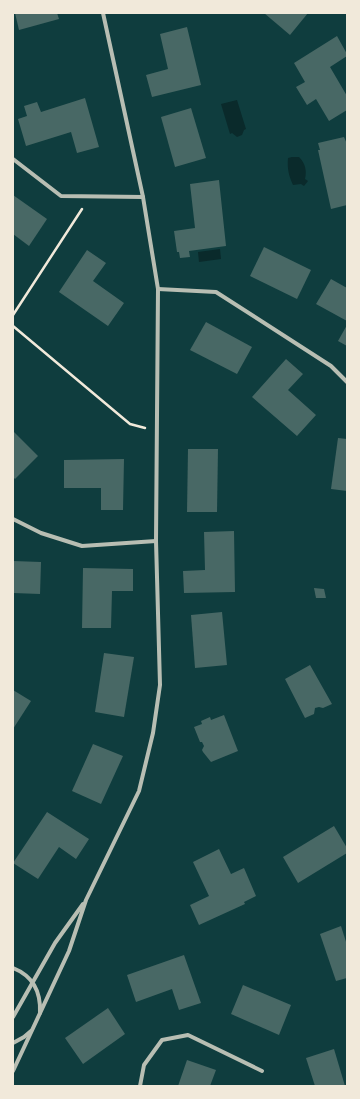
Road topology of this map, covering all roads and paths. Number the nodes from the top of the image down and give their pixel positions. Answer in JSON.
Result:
{"nodes":[{"id":1,"x":103,"y":13,"type":"edge"},
{"id":2,"x":13,"y":159,"type":"edge"},
{"id":3,"x":89,"y":197,"type":"junction"},
{"id":4,"x":143,"y":197,"type":"junction"},
{"id":5,"x":158,"y":289,"type":"junction"},
{"id":6,"x":13,"y":315,"type":"edge"},
{"id":7,"x":13,"y":326,"type":"edge"},
{"id":8,"x":347,"y":382,"type":"edge"},
{"id":9,"x":157,"y":430,"type":"junction"},
{"id":10,"x":13,"y":519,"type":"edge"},
{"id":11,"x":156,"y":541,"type":"junction"},
{"id":12,"x":86,"y":900,"type":"junction"},
{"id":13,"x":13,"y":968,"type":"edge"},
{"id":14,"x":33,"y":982,"type":"junction"},
{"id":15,"x":13,"y":1017,"type":"edge"},
{"id":16,"x":37,"y":1023,"type":"junction"},
{"id":17,"x":13,"y":1043,"type":"edge"},
{"id":18,"x":262,"y":1071,"type":"dead end"},
{"id":19,"x":13,"y":1072,"type":"edge"},
{"id":20,"x":140,"y":1086,"type":"edge"}],
"edges":[{"from":1,"to":4,"type":"street"},
{"from":2,"to":3,"type":"street"},
{"from":3,"to":4,"type":"street"},
{"from":3,"to":6,"type":"path"},
{"from":4,"to":5,"type":"street"},
{"from":5,"to":8,"type":"street"},
{"from":5,"to":9,"type":"street"},
{"from":7,"to":9,"type":"path"},
{"from":9,"to":11,"type":"street"},
{"from":10,"to":11,"type":"street"},
{"from":11,"to":12,"type":"street"},
{"from":12,"to":14,"type":"street"},
{"from":12,"to":16,"type":"street"},
{"from":13,"to":14,"type":"street"},
{"from":14,"to":15,"type":"street"},
{"from":14,"to":16,"type":"street"},
{"from":16,"to":17,"type":"street"},
{"from":16,"to":19,"type":"street"},
{"from":18,"to":20,"type":"street"}]}
